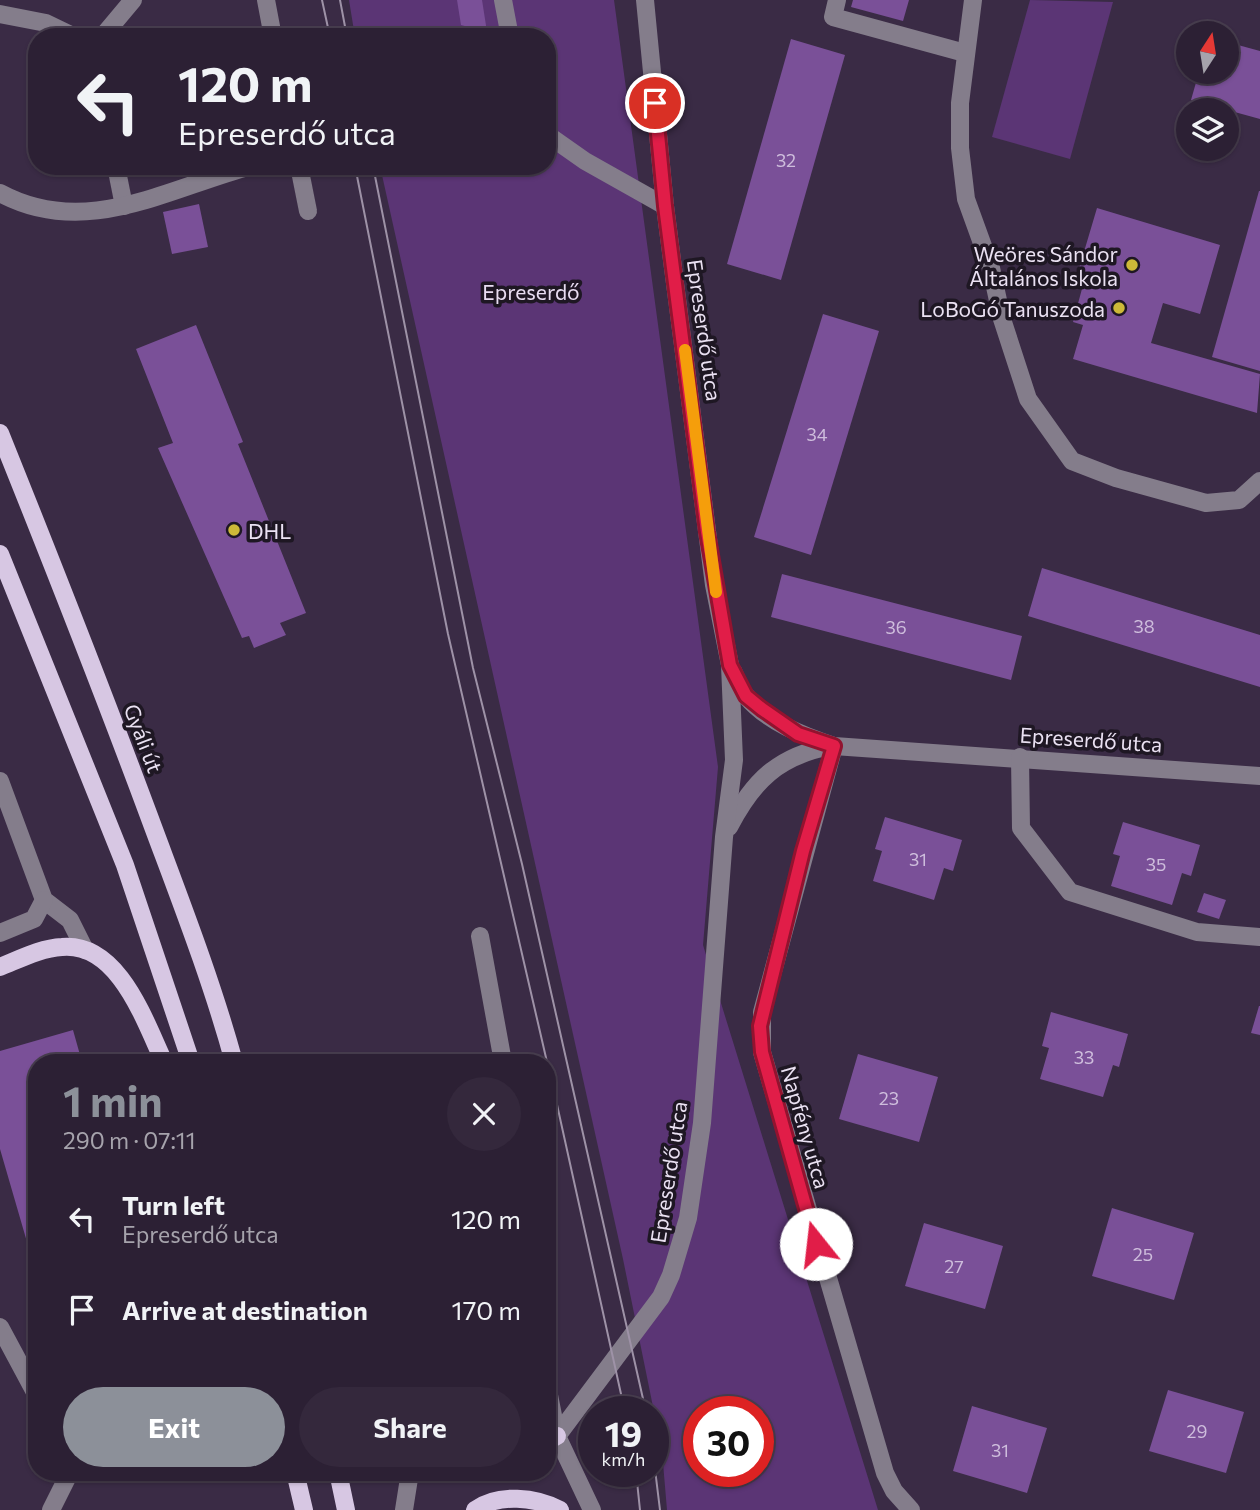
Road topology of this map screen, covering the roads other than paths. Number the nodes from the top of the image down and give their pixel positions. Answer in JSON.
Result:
{"nodes":[{"id":1,"x":134,"y":0,"type":"edge"},
{"id":2,"x":266,"y":0,"type":"edge"},
{"id":3,"x":503,"y":0,"type":"edge"},
{"id":4,"x":645,"y":0,"type":"edge"},
{"id":5,"x":837,"y":0,"type":"edge"},
{"id":6,"x":973,"y":0,"type":"edge"},
{"id":7,"x":0,"y":14,"type":"edge"},
{"id":8,"x":56,"y":28,"type":"edge"},
{"id":9,"x":110,"y":28,"type":"edge"},
{"id":10,"x":271,"y":28,"type":"edge"},
{"id":11,"x":508,"y":28,"type":"edge"},
{"id":12,"x":965,"y":53,"type":"junction"},
{"id":13,"x":556,"y":141,"type":"edge"},
{"id":14,"x":118,"y":175,"type":"edge"},
{"id":15,"x":222,"y":175,"type":"edge"},
{"id":16,"x":301,"y":175,"type":"edge"},
{"id":17,"x":0,"y":193,"type":"edge"},
{"id":18,"x":124,"y":206,"type":"junction"},
{"id":19,"x":665,"y":206,"type":"junction"},
{"id":20,"x":308,"y":211,"type":"dead end"},
{"id":21,"x":0,"y":433,"type":"edge"},
{"id":22,"x":1260,"y":481,"type":"edge"},
{"id":23,"x":0,"y":554,"type":"edge"},
{"id":24,"x":730,"y":665,"type":"junction"},
{"id":25,"x":834,"y":746,"type":"junction"},
{"id":26,"x":1020,"y":757,"type":"junction"},
{"id":27,"x":1260,"y":776,"type":"edge"},
{"id":28,"x":0,"y":781,"type":"edge"},
{"id":29,"x":724,"y":837,"type":"junction"},
{"id":30,"x":44,"y":900,"type":"junction"},
{"id":31,"x":0,"y":933,"type":"edge"},
{"id":32,"x":480,"y":936,"type":"dead end"},
{"id":33,"x":1260,"y":937,"type":"edge"},
{"id":34,"x":85,"y":950,"type":"junction"},
{"id":35,"x":0,"y":967,"type":"edge"},
{"id":36,"x":160,"y":1054,"type":"edge"},
{"id":37,"x":188,"y":1054,"type":"edge"},
{"id":38,"x":232,"y":1054,"type":"edge"},
{"id":39,"x":501,"y":1054,"type":"edge"},
{"id":40,"x":0,"y":1327,"type":"edge"},
{"id":41,"x":28,"y":1379,"type":"edge"},
{"id":42,"x":556,"y":1433,"type":"edge"},
{"id":43,"x":556,"y":1445,"type":"edge"},
{"id":44,"x":66,"y":1481,"type":"edge"},
{"id":45,"x":297,"y":1481,"type":"edge"},
{"id":46,"x":340,"y":1481,"type":"edge"},
{"id":47,"x":409,"y":1481,"type":"edge"},
{"id":48,"x":910,"y":1509,"type":"edge"},
{"id":49,"x":51,"y":1510,"type":"edge"},
{"id":50,"x":304,"y":1510,"type":"edge"},
{"id":51,"x":346,"y":1510,"type":"edge"},
{"id":52,"x":404,"y":1510,"type":"edge"},
{"id":53,"x":475,"y":1510,"type":"edge"},
{"id":54,"x":560,"y":1510,"type":"edge"},
{"id":55,"x":592,"y":1510,"type":"edge"}],
"edges":[{"from":1,"to":9,"type":"street"},
{"from":2,"to":10,"type":"street"},
{"from":3,"to":11,"type":"street"},
{"from":4,"to":19,"type":"street","name":"Epreserdő utca"},
{"from":5,"to":12,"type":"street"},
{"from":6,"to":12,"type":"street"},
{"from":7,"to":8,"type":"street"},
{"from":12,"to":22,"type":"street"},
{"from":13,"to":19,"type":"street"},
{"from":14,"to":18,"type":"street"},
{"from":15,"to":18,"type":"street"},
{"from":16,"to":20,"type":"street"},
{"from":17,"to":18,"type":"street"},
{"from":19,"to":24,"type":"street","name":"Epreserdő utca"},
{"from":21,"to":38,"type":"main road","name":"Gyáli út"},
{"from":23,"to":37,"type":"main road"},
{"from":24,"to":25,"type":"street","name":"Epreserdő utca"},
{"from":24,"to":29,"type":"street","name":"Epreserdő utca"},
{"from":25,"to":26,"type":"street","name":"Epreserdő utca"},
{"from":25,"to":29,"type":"street","name":"Epreserdő utca"},
{"from":25,"to":48,"type":"street","name":"Napfény utca"},
{"from":26,"to":27,"type":"street","name":"Epreserdő utca"},
{"from":26,"to":33,"type":"street"},
{"from":28,"to":30,"type":"street"},
{"from":29,"to":42,"type":"street","name":"Epreserdő utca"},
{"from":30,"to":31,"type":"street"},
{"from":30,"to":34,"type":"street"},
{"from":32,"to":39,"type":"street"},
{"from":34,"to":35,"type":"main road"},
{"from":34,"to":36,"type":"main road"},
{"from":40,"to":41,"type":"street"},
{"from":43,"to":55,"type":"street"},
{"from":44,"to":49,"type":"street"},
{"from":45,"to":50,"type":"main road"},
{"from":46,"to":51,"type":"main road"},
{"from":47,"to":52,"type":"street"},
{"from":53,"to":54,"type":"main road"}]}
